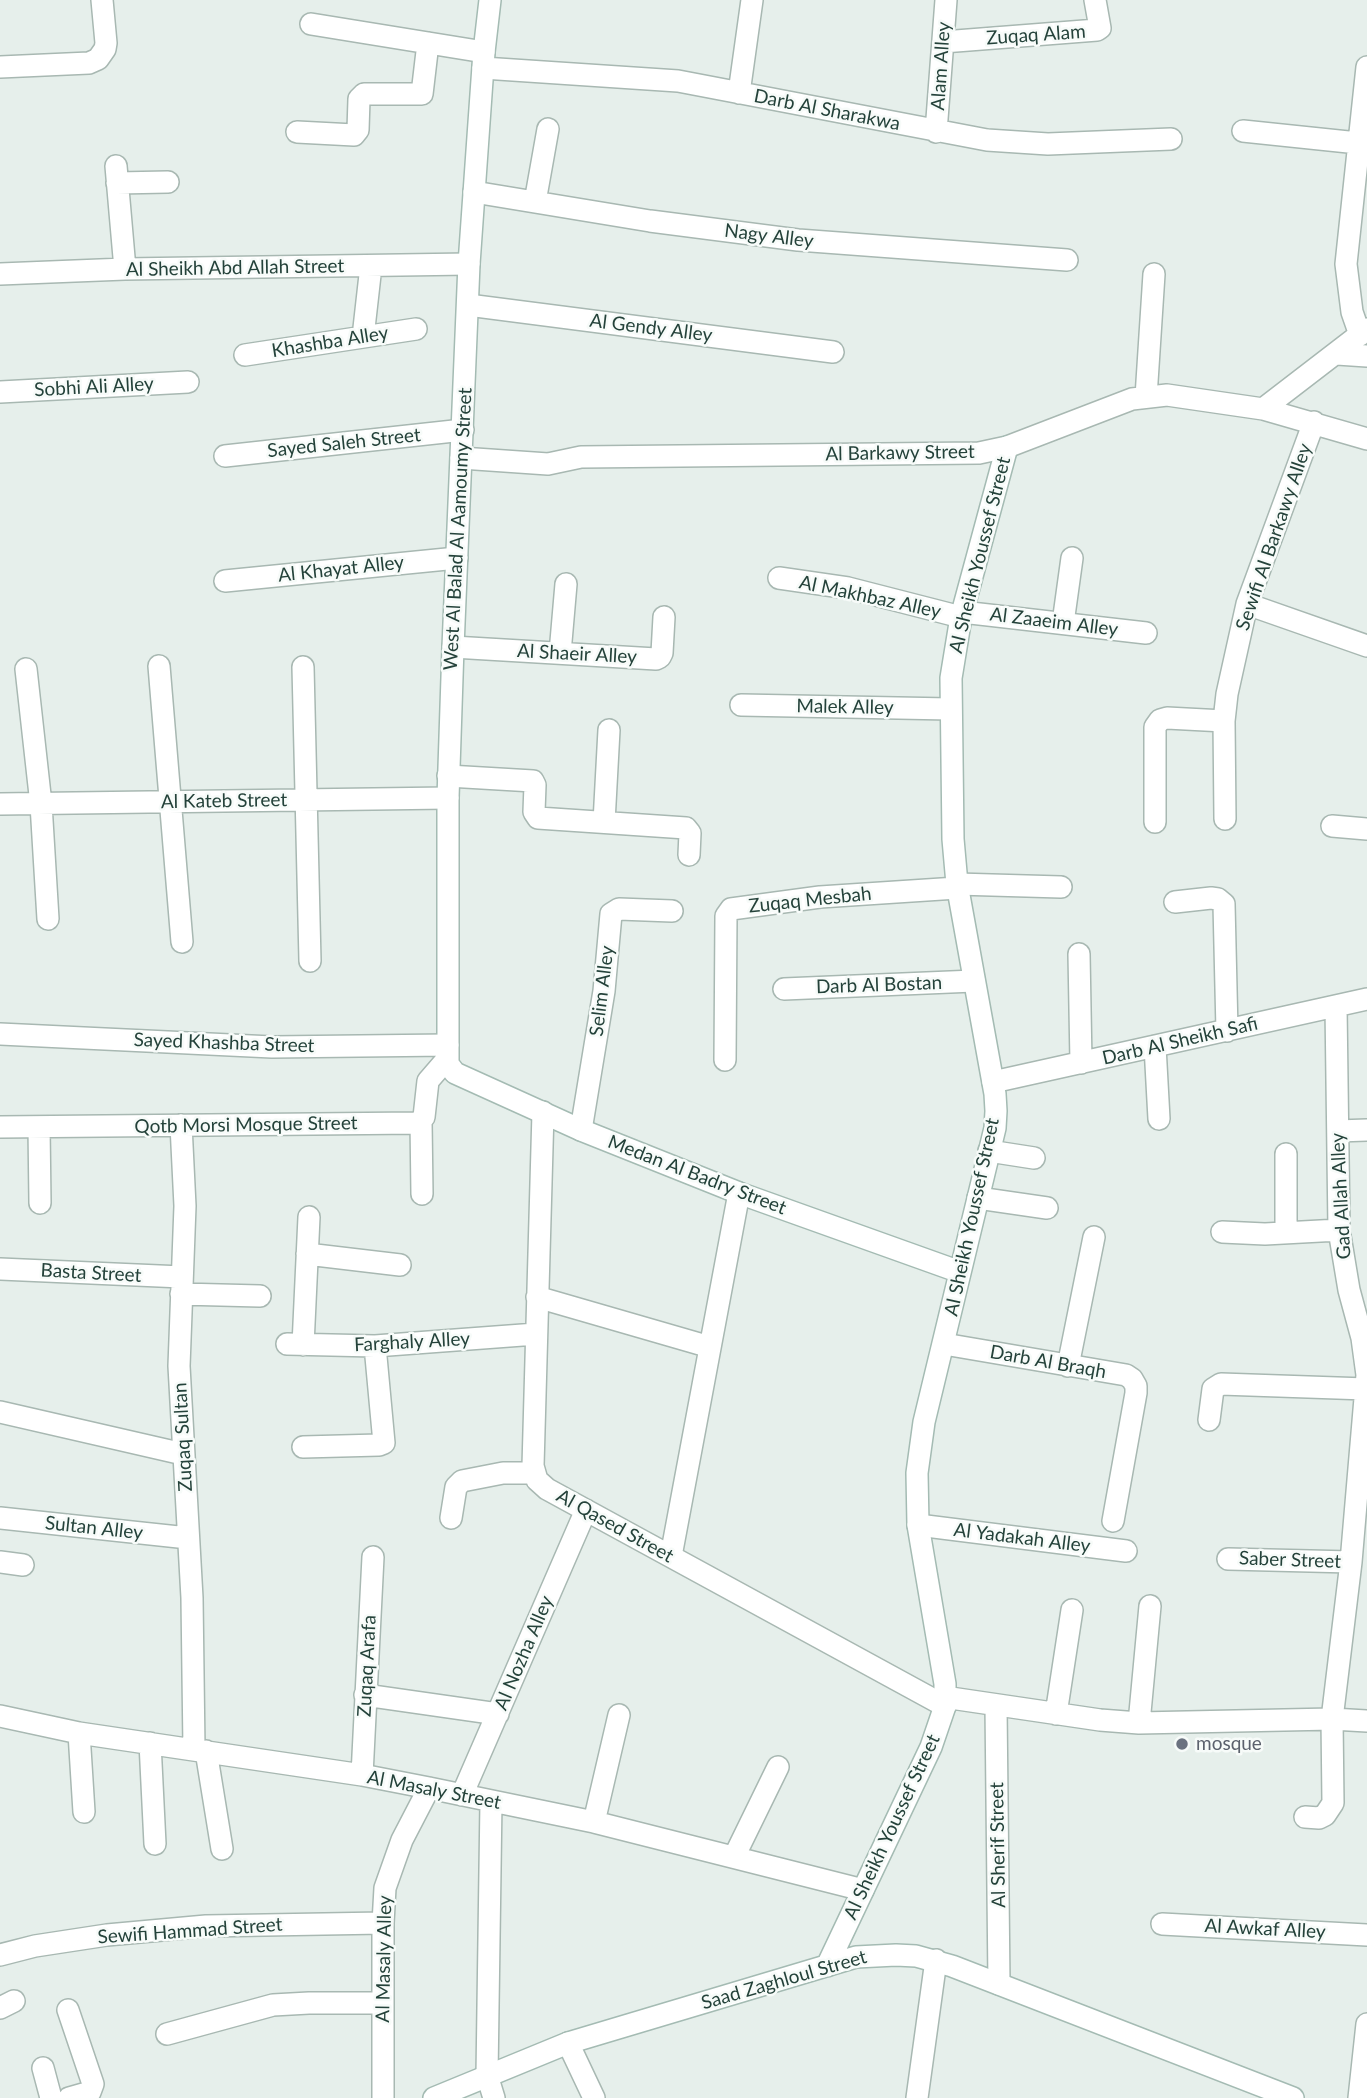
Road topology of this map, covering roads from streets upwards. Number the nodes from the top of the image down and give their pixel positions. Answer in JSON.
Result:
{"nodes":[{"id":1,"x":102,"y":0,"type":"edge"},
{"id":2,"x":490,"y":0,"type":"edge"},
{"id":3,"x":752,"y":0,"type":"edge"},
{"id":4,"x":946,"y":0,"type":"edge"},
{"id":5,"x":1095,"y":0,"type":"edge"},
{"id":6,"x":311,"y":24,"type":"dead end"},
{"id":7,"x":943,"y":42,"type":"junction"},
{"id":8,"x":428,"y":43,"type":"junction"},
{"id":9,"x":483,"y":60,"type":"junction"},
{"id":10,"x":0,"y":67,"type":"edge"},
{"id":11,"x":1367,"y":75,"type":"edge"},
{"id":12,"x":739,"y":93,"type":"junction"},
{"id":13,"x":548,"y":129,"type":"dead end"},
{"id":14,"x":1243,"y":131,"type":"dead end"},
{"id":15,"x":297,"y":132,"type":"dead end"},
{"id":16,"x":936,"y":132,"type":"junction"},
{"id":17,"x":1171,"y":139,"type":"dead end"},
{"id":18,"x":1357,"y":142,"type":"junction"},
{"id":19,"x":168,"y":182,"type":"dead end"},
{"id":20,"x":474,"y":192,"type":"junction"},
{"id":21,"x":535,"y":202,"type":"junction"},
{"id":22,"x":1067,"y":260,"type":"dead end"},
{"id":23,"x":469,"y":264,"type":"junction"},
{"id":24,"x":370,"y":266,"type":"junction"},
{"id":25,"x":125,"y":269,"type":"junction"},
{"id":26,"x":0,"y":274,"type":"edge"},
{"id":27,"x":1154,"y":274,"type":"dead end"},
{"id":28,"x":468,"y":305,"type":"junction"},
{"id":29,"x":416,"y":329,"type":"dead end"},
{"id":30,"x":1363,"y":332,"type":"edge"},
{"id":31,"x":363,"y":337,"type":"junction"},
{"id":32,"x":833,"y":352,"type":"dead end"},
{"id":33,"x":1337,"y":354,"type":"junction"},
{"id":34,"x":245,"y":355,"type":"dead end"},
{"id":35,"x":1367,"y":356,"type":"edge"},
{"id":36,"x":188,"y":382,"type":"dead end"},
{"id":37,"x":0,"y":392,"type":"edge"},
{"id":38,"x":1146,"y":397,"type":"junction"},
{"id":39,"x":1263,"y":410,"type":"junction"},
{"id":40,"x":1314,"y":422,"type":"junction"},
{"id":41,"x":463,"y":430,"type":"junction"},
{"id":42,"x":1367,"y":439,"type":"edge"},
{"id":43,"x":1007,"y":447,"type":"junction"},
{"id":44,"x":225,"y":456,"type":"dead end"},
{"id":45,"x":461,"y":458,"type":"junction"},
{"id":46,"x":457,"y":558,"type":"junction"},
{"id":47,"x":1072,"y":558,"type":"dead end"},
{"id":48,"x":779,"y":578,"type":"dead end"},
{"id":49,"x":225,"y":581,"type":"dead end"},
{"id":50,"x":566,"y":584,"type":"dead end"},
{"id":51,"x":1247,"y":604,"type":"junction"},
{"id":52,"x":961,"y":614,"type":"junction"},
{"id":53,"x":664,"y":617,"type":"dead end"},
{"id":54,"x":1063,"y":623,"type":"junction"},
{"id":55,"x":1146,"y":633,"type":"dead end"},
{"id":56,"x":1367,"y":646,"type":"edge"},
{"id":57,"x":453,"y":647,"type":"junction"},
{"id":58,"x":560,"y":653,"type":"junction"},
{"id":59,"x":159,"y":666,"type":"dead end"},
{"id":60,"x":303,"y":667,"type":"dead end"},
{"id":61,"x":26,"y":669,"type":"dead end"},
{"id":62,"x":741,"y":705,"type":"dead end"},
{"id":63,"x":950,"y":709,"type":"junction"},
{"id":64,"x":1224,"y":721,"type":"junction"},
{"id":65,"x":609,"y":730,"type":"dead end"},
{"id":66,"x":448,"y":776,"type":"junction"},
{"id":67,"x":448,"y":798,"type":"junction"},
{"id":68,"x":306,"y":800,"type":"junction"},
{"id":69,"x":172,"y":802,"type":"junction"},
{"id":70,"x":0,"y":804,"type":"edge"},
{"id":71,"x":41,"y":804,"type":"junction"},
{"id":72,"x":1225,"y":819,"type":"dead end"},
{"id":73,"x":604,"y":822,"type":"junction"},
{"id":74,"x":1155,"y":822,"type":"dead end"},
{"id":75,"x":1332,"y":826,"type":"dead end"},
{"id":76,"x":1367,"y":829,"type":"edge"},
{"id":77,"x":689,"y":855,"type":"dead end"},
{"id":78,"x":957,"y":886,"type":"junction"},
{"id":79,"x":1061,"y":887,"type":"dead end"},
{"id":80,"x":1175,"y":902,"type":"dead end"},
{"id":81,"x":672,"y":912,"type":"dead end"},
{"id":82,"x":48,"y":919,"type":"dead end"},
{"id":83,"x":182,"y":942,"type":"dead end"},
{"id":84,"x":1080,"y":954,"type":"dead end"},
{"id":85,"x":310,"y":961,"type":"dead end"},
{"id":86,"x":974,"y":981,"type":"junction"},
{"id":87,"x":784,"y":989,"type":"dead end"},
{"id":88,"x":1367,"y":999,"type":"edge"},
{"id":89,"x":1336,"y":1006,"type":"junction"},
{"id":90,"x":1227,"y":1031,"type":"junction"},
{"id":91,"x":0,"y":1034,"type":"edge"},
{"id":92,"x":1155,"y":1046,"type":"junction"},
{"id":93,"x":448,"y":1052,"type":"junction"},
{"id":94,"x":725,"y":1060,"type":"dead end"},
{"id":95,"x":1081,"y":1063,"type":"junction"},
{"id":96,"x":993,"y":1082,"type":"junction"},
{"id":97,"x":543,"y":1112,"type":"junction"},
{"id":98,"x":1159,"y":1119,"type":"dead end"},
{"id":99,"x":421,"y":1121,"type":"junction"},
{"id":100,"x":181,"y":1125,"type":"junction"},
{"id":101,"x":0,"y":1126,"type":"edge"},
{"id":102,"x":39,"y":1127,"type":"junction"},
{"id":103,"x":581,"y":1130,"type":"junction"},
{"id":104,"x":1367,"y":1130,"type":"edge"},
{"id":105,"x":1338,"y":1131,"type":"junction"},
{"id":106,"x":989,"y":1151,"type":"junction"},
{"id":107,"x":1286,"y":1154,"type":"dead end"},
{"id":108,"x":1034,"y":1158,"type":"dead end"},
{"id":109,"x":422,"y":1194,"type":"dead end"},
{"id":110,"x":739,"y":1194,"type":"junction"},
{"id":111,"x":978,"y":1198,"type":"junction"},
{"id":112,"x":40,"y":1203,"type":"dead end"},
{"id":113,"x":1047,"y":1208,"type":"dead end"},
{"id":114,"x":309,"y":1217,"type":"dead end"},
{"id":115,"x":1339,"y":1230,"type":"junction"},
{"id":116,"x":1222,"y":1232,"type":"dead end"},
{"id":117,"x":1286,"y":1233,"type":"junction"},
{"id":118,"x":1094,"y":1237,"type":"dead end"},
{"id":119,"x":307,"y":1254,"type":"junction"},
{"id":120,"x":400,"y":1265,"type":"dead end"},
{"id":121,"x":0,"y":1269,"type":"edge"},
{"id":122,"x":960,"y":1272,"type":"junction"},
{"id":123,"x":181,"y":1286,"type":"junction"},
{"id":124,"x":260,"y":1296,"type":"dead end"},
{"id":125,"x":537,"y":1297,"type":"junction"},
{"id":126,"x":536,"y":1334,"type":"junction"},
{"id":127,"x":944,"y":1344,"type":"junction"},
{"id":128,"x":375,"y":1346,"type":"junction"},
{"id":129,"x":710,"y":1347,"type":"junction"},
{"id":130,"x":1068,"y":1366,"type":"junction"},
{"id":131,"x":1366,"y":1389,"type":"edge"},
{"id":132,"x":0,"y":1412,"type":"edge"},
{"id":133,"x":1209,"y":1420,"type":"dead end"},
{"id":134,"x":303,"y":1447,"type":"dead end"},
{"id":135,"x":183,"y":1454,"type":"junction"},
{"id":136,"x":534,"y":1473,"type":"junction"},
{"id":137,"x":586,"y":1510,"type":"junction"},
{"id":138,"x":0,"y":1518,"type":"edge"},
{"id":139,"x":451,"y":1518,"type":"dead end"},
{"id":140,"x":1113,"y":1521,"type":"dead end"},
{"id":141,"x":918,"y":1525,"type":"junction"},
{"id":142,"x":188,"y":1538,"type":"junction"},
{"id":143,"x":1126,"y":1551,"type":"dead end"},
{"id":144,"x":671,"y":1556,"type":"junction"},
{"id":145,"x":373,"y":1557,"type":"dead end"},
{"id":146,"x":1228,"y":1559,"type":"dead end"},
{"id":147,"x":0,"y":1562,"type":"edge"},
{"id":148,"x":1351,"y":1562,"type":"junction"},
{"id":149,"x":23,"y":1565,"type":"dead end"},
{"id":150,"x":1150,"y":1606,"type":"dead end"},
{"id":151,"x":1072,"y":1610,"type":"dead end"},
{"id":152,"x":365,"y":1695,"type":"junction"},
{"id":153,"x":944,"y":1702,"type":"junction"},
{"id":154,"x":996,"y":1706,"type":"junction"},
{"id":155,"x":498,"y":1714,"type":"junction"},
{"id":156,"x":1056,"y":1714,"type":"junction"},
{"id":157,"x":0,"y":1716,"type":"edge"},
{"id":158,"x":619,"y":1716,"type":"dead end"},
{"id":159,"x":1332,"y":1719,"type":"junction"},
{"id":160,"x":1367,"y":1721,"type":"edge"},
{"id":161,"x":1139,"y":1723,"type":"junction"},
{"id":162,"x":79,"y":1733,"type":"junction"},
{"id":163,"x":150,"y":1743,"type":"junction"},
{"id":164,"x":200,"y":1750,"type":"junction"},
{"id":165,"x":778,"y":1767,"type":"dead end"},
{"id":166,"x":362,"y":1775,"type":"junction"},
{"id":167,"x":429,"y":1788,"type":"junction"},
{"id":168,"x":462,"y":1796,"type":"junction"},
{"id":169,"x":491,"y":1801,"type":"junction"},
{"id":170,"x":84,"y":1812,"type":"dead end"},
{"id":171,"x":1305,"y":1816,"type":"dead end"},
{"id":172,"x":594,"y":1822,"type":"junction"},
{"id":173,"x":155,"y":1844,"type":"dead end"},
{"id":174,"x":222,"y":1849,"type":"dead end"},
{"id":175,"x":734,"y":1857,"type":"junction"},
{"id":176,"x":863,"y":1890,"type":"junction"},
{"id":177,"x":383,"y":1923,"type":"junction"},
{"id":178,"x":1162,"y":1924,"type":"dead end"},
{"id":179,"x":1367,"y":1935,"type":"edge"},
{"id":180,"x":0,"y":1955,"type":"edge"},
{"id":181,"x":936,"y":1960,"type":"junction"},
{"id":182,"x":827,"y":1966,"type":"junction"},
{"id":183,"x":999,"y":1984,"type":"junction"},
{"id":184,"x":383,"y":2003,"type":"junction"},
{"id":185,"x":68,"y":2010,"type":"dead end"},
{"id":186,"x":1367,"y":2024,"type":"edge"},
{"id":187,"x":167,"y":2034,"type":"dead end"},
{"id":188,"x":568,"y":2043,"type":"junction"},
{"id":189,"x":1366,"y":2047,"type":"edge"},
{"id":190,"x":43,"y":2068,"type":"dead end"},
{"id":191,"x":487,"y":2075,"type":"junction"},
{"id":192,"x":51,"y":2098,"type":"edge"},
{"id":193,"x":69,"y":2098,"type":"edge"},
{"id":194,"x":383,"y":2098,"type":"edge"},
{"id":195,"x":433,"y":2098,"type":"edge"},
{"id":196,"x":494,"y":2098,"type":"edge"},
{"id":197,"x":594,"y":2098,"type":"edge"},
{"id":198,"x":917,"y":2098,"type":"edge"},
{"id":199,"x":1293,"y":2098,"type":"edge"},
{"id":200,"x":1359,"y":2098,"type":"edge"}],
"edges":[{"from":1,"to":10,"type":"street"},
{"from":2,"to":9,"type":"street","name":"West Al Balad Al Aamoumy Street"},
{"from":3,"to":12,"type":"street"},
{"from":4,"to":7,"type":"street","name":"Alam Alley"},
{"from":5,"to":7,"type":"street","name":"Zuqaq Alam"},
{"from":6,"to":8,"type":"street","name":"Darb Al Sharakwa"},
{"from":7,"to":16,"type":"street","name":"Alam Alley"},
{"from":8,"to":9,"type":"street","name":"Darb Al Sharakwa"},
{"from":8,"to":15,"type":"street"},
{"from":9,"to":12,"type":"street","name":"Darb Al Sharakwa"},
{"from":9,"to":20,"type":"street","name":"West Al Balad Al Aamoumy Street"},
{"from":11,"to":18,"type":"street"},
{"from":12,"to":16,"type":"street","name":"Darb Al Sharakwa"},
{"from":13,"to":21,"type":"street"},
{"from":14,"to":18,"type":"street"},
{"from":16,"to":17,"type":"street","name":"Darb Al Sharakwa"},
{"from":18,"to":30,"type":"street"},
{"from":19,"to":25,"type":"street"},
{"from":20,"to":21,"type":"street","name":"Nagy Alley"},
{"from":20,"to":23,"type":"street","name":"West Al Balad Al Aamoumy Street"},
{"from":21,"to":22,"type":"street","name":"Nagy Alley"},
{"from":23,"to":24,"type":"street","name":"Al Sheikh Abd Allah Street"},
{"from":23,"to":28,"type":"street","name":"West Al Balad Al Aamoumy Street"},
{"from":24,"to":25,"type":"street","name":"Al Sheikh Abd Allah Street"},
{"from":24,"to":31,"type":"street"},
{"from":25,"to":26,"type":"street","name":"Al Sheikh Abd Allah Street"},
{"from":27,"to":38,"type":"street"},
{"from":28,"to":32,"type":"street","name":"Al Gendy Alley"},
{"from":28,"to":41,"type":"street","name":"West Al Balad Al Aamoumy Street"},
{"from":29,"to":31,"type":"street","name":"Khashba Alley"},
{"from":30,"to":33,"type":"street"},
{"from":31,"to":34,"type":"street","name":"Khashba Alley"},
{"from":33,"to":35,"type":"street"},
{"from":33,"to":39,"type":"street"},
{"from":36,"to":37,"type":"street","name":"Sobhi Ali Alley"},
{"from":38,"to":39,"type":"street","name":"Al Barkawy Street"},
{"from":38,"to":43,"type":"street","name":"Al Barkawy Street"},
{"from":39,"to":40,"type":"street","name":"Al Barkawy Street"},
{"from":40,"to":42,"type":"street","name":"Al Barkawy Street"},
{"from":40,"to":51,"type":"street","name":"Sewifi Al Barkawy Alley"},
{"from":41,"to":44,"type":"street","name":"Sayed Saleh Street"},
{"from":41,"to":45,"type":"street","name":"West Al Balad Al Aamoumy Street"},
{"from":43,"to":45,"type":"street","name":"Al Barkawy Street"},
{"from":43,"to":52,"type":"street","name":"Al Sheikh Youssef Street"},
{"from":45,"to":46,"type":"street","name":"West Al Balad Al Aamoumy Street"},
{"from":46,"to":49,"type":"street","name":"Al Khayat Alley"},
{"from":46,"to":57,"type":"street","name":"West Al Balad Al Aamoumy Street"},
{"from":47,"to":54,"type":"street"},
{"from":48,"to":52,"type":"street","name":"Al Makhbaz Alley"},
{"from":50,"to":58,"type":"street"},
{"from":51,"to":56,"type":"street"},
{"from":51,"to":64,"type":"street","name":"Sewifi Al Barkawy Alley"},
{"from":52,"to":54,"type":"street","name":"Al Zaaeim Alley"},
{"from":52,"to":63,"type":"street","name":"Al Sheikh Youssef Street"},
{"from":53,"to":58,"type":"street","name":"Al Shaeir Alley"},
{"from":54,"to":55,"type":"street","name":"Al Zaaeim Alley"},
{"from":57,"to":58,"type":"street","name":"Al Shaeir Alley"},
{"from":57,"to":66,"type":"street","name":"West Al Balad Al Aamoumy Street"},
{"from":59,"to":69,"type":"street"},
{"from":60,"to":68,"type":"street"},
{"from":61,"to":71,"type":"street"},
{"from":62,"to":63,"type":"street","name":"Malek Alley"},
{"from":63,"to":78,"type":"street","name":"Al Sheikh Youssef Street"},
{"from":64,"to":72,"type":"street","name":"Sewifi Al Barkawy Alley"},
{"from":64,"to":74,"type":"street"},
{"from":65,"to":73,"type":"street"},
{"from":66,"to":67,"type":"street","name":"West Al Balad Al Aamoumy Street"},
{"from":66,"to":73,"type":"street"},
{"from":67,"to":68,"type":"street","name":"Al Kateb Street"},
{"from":67,"to":93,"type":"street","name":"West Al Balad Al Aamoumy Street"},
{"from":68,"to":69,"type":"street","name":"Al Kateb Street"},
{"from":68,"to":85,"type":"street"},
{"from":69,"to":71,"type":"street","name":"Al Kateb Street"},
{"from":69,"to":83,"type":"street"},
{"from":70,"to":71,"type":"street","name":"Al Kateb Street"},
{"from":71,"to":82,"type":"street"},
{"from":73,"to":77,"type":"street"},
{"from":75,"to":76,"type":"street"},
{"from":78,"to":79,"type":"street"},
{"from":78,"to":86,"type":"street","name":"Al Sheikh Youssef Street"},
{"from":78,"to":94,"type":"street","name":"Zuqaq Mesbah"},
{"from":80,"to":90,"type":"street"},
{"from":81,"to":103,"type":"street","name":"Selim Alley"},
{"from":84,"to":95,"type":"street"},
{"from":86,"to":87,"type":"street","name":"Darb Al Bostan"},
{"from":86,"to":96,"type":"street","name":"Al Sheikh Youssef Street"},
{"from":88,"to":89,"type":"street","name":"Darb Al Sheikh Safi"},
{"from":89,"to":90,"type":"street","name":"Darb Al Sheikh Safi"},
{"from":89,"to":105,"type":"street","name":"Gad Allah Alley"},
{"from":90,"to":92,"type":"street","name":"Darb Al Sheikh Safi"},
{"from":91,"to":93,"type":"street","name":"Sayed Khashba Street"},
{"from":92,"to":95,"type":"street","name":"Darb Al Sheikh Safi"},
{"from":92,"to":98,"type":"street"},
{"from":93,"to":97,"type":"street","name":"Medan Al Badry Street"},
{"from":93,"to":99,"type":"street"},
{"from":95,"to":96,"type":"street","name":"Darb Al Sheikh Safi"},
{"from":96,"to":106,"type":"street","name":"Al Sheikh Youssef Street"},
{"from":97,"to":103,"type":"street","name":"Medan Al Badry Street"},
{"from":97,"to":125,"type":"street"},
{"from":99,"to":100,"type":"street","name":"Qotb Morsi Mosque Street"},
{"from":99,"to":109,"type":"street"},
{"from":100,"to":102,"type":"street","name":"Qotb Morsi Mosque Street"},
{"from":100,"to":123,"type":"street","name":"Zuqaq Sultan"},
{"from":101,"to":102,"type":"street","name":"Qotb Morsi Mosque Street"},
{"from":102,"to":112,"type":"street"},
{"from":103,"to":110,"type":"street","name":"Medan Al Badry Street"},
{"from":104,"to":105,"type":"street"},
{"from":105,"to":115,"type":"street","name":"Gad Allah Alley"},
{"from":106,"to":108,"type":"street"},
{"from":106,"to":111,"type":"street","name":"Al Sheikh Youssef Street"},
{"from":107,"to":117,"type":"street"},
{"from":110,"to":122,"type":"street","name":"Medan Al Badry Street"},
{"from":110,"to":129,"type":"street"},
{"from":111,"to":113,"type":"street"},
{"from":111,"to":122,"type":"street","name":"Al Sheikh Youssef Street"},
{"from":114,"to":119,"type":"street"},
{"from":115,"to":117,"type":"street"},
{"from":115,"to":131,"type":"street","name":"Gad Allah Alley"},
{"from":116,"to":117,"type":"street"},
{"from":118,"to":130,"type":"street"},
{"from":119,"to":120,"type":"street"},
{"from":119,"to":128,"type":"street","name":"Farghaly Alley"},
{"from":121,"to":123,"type":"street","name":"Basta Street"},
{"from":122,"to":127,"type":"street","name":"Al Sheikh Youssef Street"},
{"from":123,"to":124,"type":"street","name":"Basta Street"},
{"from":123,"to":135,"type":"street","name":"Zuqaq Sultan"},
{"from":125,"to":126,"type":"street"},
{"from":125,"to":129,"type":"street"},
{"from":126,"to":128,"type":"street","name":"Farghaly Alley"},
{"from":126,"to":136,"type":"street"},
{"from":127,"to":130,"type":"street","name":"Darb Al Braqh"},
{"from":127,"to":141,"type":"street","name":"Al Sheikh Youssef Street"},
{"from":128,"to":134,"type":"street"},
{"from":129,"to":144,"type":"street"},
{"from":130,"to":140,"type":"street","name":"Darb Al Braqh"},
{"from":131,"to":133,"type":"street"},
{"from":131,"to":148,"type":"street","name":"Gad Allah Alley"},
{"from":132,"to":135,"type":"street"},
{"from":135,"to":142,"type":"street","name":"Zuqaq Sultan"},
{"from":136,"to":137,"type":"street","name":"Al Qased Street"},
{"from":136,"to":139,"type":"street"},
{"from":137,"to":144,"type":"street","name":"Al Qased Street"},
{"from":137,"to":155,"type":"street","name":"Al Nozha Alley"},
{"from":138,"to":142,"type":"street","name":"Sultan Alley"},
{"from":141,"to":143,"type":"street","name":"Al Yadakah Alley"},
{"from":141,"to":153,"type":"street","name":"Al Sheikh Youssef Street"},
{"from":142,"to":164,"type":"street","name":"Zuqaq Sultan"},
{"from":144,"to":153,"type":"street","name":"Al Qased Street"},
{"from":145,"to":152,"type":"street","name":"Zuqaq Arafa"},
{"from":146,"to":148,"type":"street","name":"Saber Street"},
{"from":147,"to":149,"type":"street"},
{"from":148,"to":159,"type":"street","name":"Gad Allah Alley"},
{"from":150,"to":161,"type":"street"},
{"from":151,"to":156,"type":"street"},
{"from":152,"to":155,"type":"street"},
{"from":152,"to":166,"type":"street","name":"Zuqaq Arafa"},
{"from":153,"to":154,"type":"street","name":"Al Qased Street"},
{"from":153,"to":176,"type":"street","name":"Al Sheikh Youssef Street"},
{"from":154,"to":156,"type":"street","name":"Al Qased Street"},
{"from":154,"to":183,"type":"street","name":"Al Sherif Street"},
{"from":155,"to":168,"type":"street","name":"Al Nozha Alley"},
{"from":156,"to":161,"type":"street","name":"Al Qased Street"},
{"from":157,"to":162,"type":"street","name":"Al Masaly Street"},
{"from":158,"to":172,"type":"street"},
{"from":159,"to":160,"type":"street","name":"Al Qased Street"},
{"from":159,"to":161,"type":"street","name":"Al Qased Street"},
{"from":159,"to":171,"type":"street","name":"Gad Allah Alley"},
{"from":162,"to":163,"type":"street","name":"Al Masaly Street"},
{"from":162,"to":170,"type":"street"},
{"from":163,"to":164,"type":"street","name":"Al Masaly Street"},
{"from":163,"to":173,"type":"street"},
{"from":164,"to":166,"type":"street","name":"Al Masaly Street"},
{"from":164,"to":174,"type":"street","name":"Zuqaq Sultan"},
{"from":165,"to":175,"type":"street"},
{"from":166,"to":167,"type":"street","name":"Al Masaly Street"},
{"from":167,"to":168,"type":"street","name":"Al Masaly Street"},
{"from":167,"to":177,"type":"street","name":"Al Masaly Alley"},
{"from":168,"to":169,"type":"street","name":"Al Masaly Street"},
{"from":169,"to":172,"type":"street","name":"Al Masaly Street"},
{"from":169,"to":191,"type":"street"},
{"from":172,"to":175,"type":"street","name":"Al Masaly Street"},
{"from":175,"to":176,"type":"street","name":"Al Masaly Street"},
{"from":176,"to":182,"type":"street","name":"Al Sheikh Youssef Street"},
{"from":177,"to":180,"type":"street","name":"Sewifi Hammad Street"},
{"from":177,"to":184,"type":"street","name":"Al Masaly Alley"},
{"from":178,"to":179,"type":"street","name":"Al Awkaf Alley"},
{"from":181,"to":182,"type":"street","name":"Saad Zaghloul Street"},
{"from":181,"to":183,"type":"street","name":"Saad Zaghloul Street"},
{"from":181,"to":198,"type":"street"},
{"from":182,"to":188,"type":"street","name":"Saad Zaghloul Street"},
{"from":183,"to":199,"type":"street","name":"Saad Zaghloul Street"},
{"from":184,"to":187,"type":"street"},
{"from":184,"to":194,"type":"street","name":"Al Masaly Alley"},
{"from":185,"to":193,"type":"street"},
{"from":186,"to":189,"type":"street"},
{"from":188,"to":191,"type":"street","name":"Saad Zaghloul Street"},
{"from":188,"to":197,"type":"street"},
{"from":189,"to":200,"type":"street"},
{"from":190,"to":192,"type":"street"},
{"from":191,"to":195,"type":"street","name":"Saad Zaghloul Street"},
{"from":191,"to":196,"type":"street"}]}
